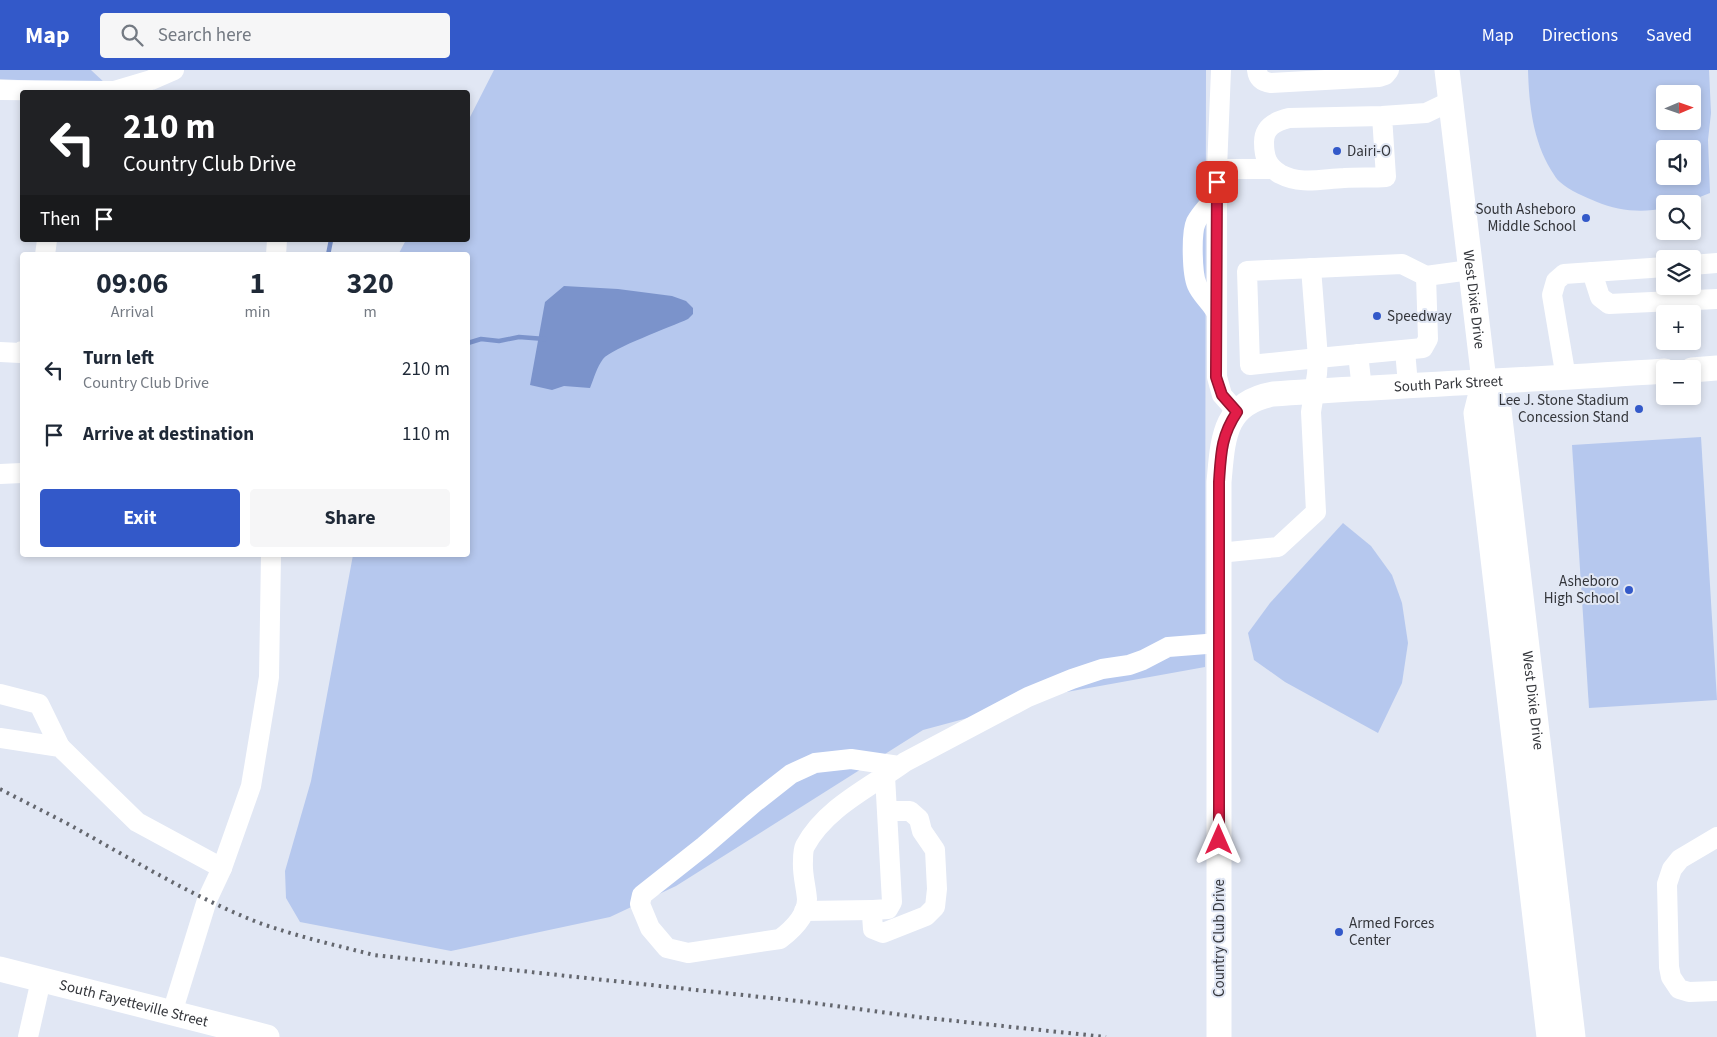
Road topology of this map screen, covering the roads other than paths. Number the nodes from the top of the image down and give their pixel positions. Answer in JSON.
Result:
{"nodes":[{"id":1,"x":174,"y":70,"type":"edge"},
{"id":2,"x":1221,"y":70,"type":"edge"},
{"id":3,"x":1389,"y":70,"type":"edge"},
{"id":4,"x":1447,"y":70,"type":"edge"},
{"id":5,"x":1258,"y":73,"type":"edge"},
{"id":6,"x":0,"y":90,"type":"edge"},
{"id":7,"x":117,"y":90,"type":"edge"},
{"id":8,"x":20,"y":91,"type":"edge"},
{"id":9,"x":1450,"y":101,"type":"junction"},
{"id":10,"x":1382,"y":116,"type":"junction"},
{"id":11,"x":1271,"y":168,"type":"junction"},
{"id":12,"x":1217,"y":169,"type":"junction"},
{"id":13,"x":1217,"y":194,"type":"junction"},
{"id":14,"x":1717,"y":263,"type":"edge"},
{"id":15,"x":1701,"y":264,"type":"edge"},
{"id":16,"x":1311,"y":268,"type":"junction"},
{"id":17,"x":1656,"y":268,"type":"edge"},
{"id":18,"x":1470,"y":270,"type":"junction"},
{"id":19,"x":1592,"y":272,"type":"junction"},
{"id":20,"x":1426,"y":276,"type":"junction"},
{"id":21,"x":1217,"y":289,"type":"junction"},
{"id":22,"x":1248,"y":291,"type":"junction"},
{"id":23,"x":1717,"y":299,"type":"edge"},
{"id":24,"x":1217,"y":314,"type":"junction"},
{"id":25,"x":1405,"y":350,"type":"junction"},
{"id":26,"x":0,"y":352,"type":"edge"},
{"id":27,"x":20,"y":353,"type":"edge"},
{"id":28,"x":1358,"y":354,"type":"junction"},
{"id":29,"x":1318,"y":358,"type":"junction"},
{"id":30,"x":1717,"y":368,"type":"edge"},
{"id":31,"x":1701,"y":369,"type":"edge"},
{"id":32,"x":1656,"y":372,"type":"edge"},
{"id":33,"x":1566,"y":378,"type":"junction"},
{"id":34,"x":1484,"y":381,"type":"junction"},
{"id":35,"x":1408,"y":385,"type":"junction"},
{"id":36,"x":1362,"y":389,"type":"junction"},
{"id":37,"x":1315,"y":392,"type":"junction"},
{"id":38,"x":1237,"y":412,"type":"junction"},
{"id":39,"x":20,"y":473,"type":"edge"},
{"id":40,"x":0,"y":474,"type":"edge"},
{"id":41,"x":1219,"y":553,"type":"junction"},
{"id":42,"x":271,"y":557,"type":"edge"},
{"id":43,"x":1219,"y":643,"type":"junction"},
{"id":44,"x":0,"y":694,"type":"edge"},
{"id":45,"x":0,"y":738,"type":"edge"},
{"id":46,"x":60,"y":747,"type":"junction"},
{"id":47,"x":892,"y":771,"type":"junction"},
{"id":48,"x":887,"y":811,"type":"junction"},
{"id":49,"x":1717,"y":837,"type":"edge"},
{"id":50,"x":222,"y":868,"type":"junction"},
{"id":51,"x":873,"y":910,"type":"junction"},
{"id":52,"x":804,"y":911,"type":"junction"},
{"id":53,"x":0,"y":969,"type":"edge"},
{"id":54,"x":41,"y":980,"type":"junction"},
{"id":55,"x":1717,"y":991,"type":"edge"},
{"id":56,"x":172,"y":1013,"type":"junction"},
{"id":57,"x":1572,"y":1030,"type":"edge"},
{"id":58,"x":1548,"y":1031,"type":"edge"},
{"id":59,"x":260,"y":1036,"type":"edge"},
{"id":60,"x":28,"y":1037,"type":"edge"},
{"id":61,"x":1219,"y":1037,"type":"edge"}],
"edges":[{"from":1,"to":7,"type":"street"},
{"from":2,"to":12,"type":"street"},
{"from":3,"to":5,"type":"street"},
{"from":4,"to":9,"type":"main road","name":"West Dixie Drive"},
{"from":6,"to":8,"type":"street"},
{"from":9,"to":10,"type":"street"},
{"from":9,"to":18,"type":"main road","name":"West Dixie Drive"},
{"from":10,"to":11,"type":"street"},
{"from":10,"to":11,"type":"street"},
{"from":11,"to":12,"type":"street"},
{"from":12,"to":13,"type":"street"},
{"from":13,"to":21,"type":"street"},
{"from":13,"to":24,"type":"street"},
{"from":14,"to":15,"type":"street"},
{"from":16,"to":20,"type":"street"},
{"from":16,"to":22,"type":"street"},
{"from":16,"to":29,"type":"street"},
{"from":17,"to":19,"type":"street"},
{"from":18,"to":20,"type":"street"},
{"from":18,"to":34,"type":"main road","name":"West Dixie Drive"},
{"from":19,"to":23,"type":"street"},
{"from":19,"to":33,"type":"street"},
{"from":20,"to":25,"type":"street"},
{"from":21,"to":22,"type":"street"},
{"from":21,"to":24,"type":"street"},
{"from":22,"to":29,"type":"street"},
{"from":24,"to":38,"type":"street"},
{"from":25,"to":28,"type":"street"},
{"from":25,"to":35,"type":"street"},
{"from":26,"to":27,"type":"street"},
{"from":28,"to":29,"type":"street"},
{"from":28,"to":36,"type":"street"},
{"from":29,"to":37,"type":"street"},
{"from":30,"to":31,"type":"main road"},
{"from":32,"to":33,"type":"main road","name":"South Park Street"},
{"from":33,"to":34,"type":"main road","name":"South Park Street"},
{"from":34,"to":35,"type":"main road","name":"South Park Street"},
{"from":34,"to":57,"type":"main road","name":"West Dixie Drive"},
{"from":34,"to":58,"type":"main road","name":"West Dixie Drive"},
{"from":35,"to":36,"type":"main road","name":"South Park Street"},
{"from":36,"to":37,"type":"main road","name":"South Park Street"},
{"from":37,"to":38,"type":"main road","name":"South Park Street"},
{"from":37,"to":41,"type":"street"},
{"from":38,"to":41,"type":"main road","name":"Country Club Drive"},
{"from":39,"to":40,"type":"street"},
{"from":41,"to":43,"type":"main road","name":"Country Club Drive"},
{"from":42,"to":50,"type":"street"},
{"from":43,"to":47,"type":"street"},
{"from":43,"to":61,"type":"main road","name":"Country Club Drive"},
{"from":44,"to":46,"type":"street"},
{"from":45,"to":46,"type":"street"},
{"from":46,"to":50,"type":"street"},
{"from":47,"to":48,"type":"street"},
{"from":47,"to":52,"type":"street"},
{"from":47,"to":52,"type":"street"},
{"from":48,"to":51,"type":"street"},
{"from":48,"to":51,"type":"street"},
{"from":49,"to":55,"type":"street"},
{"from":50,"to":56,"type":"street"},
{"from":51,"to":52,"type":"street"},
{"from":53,"to":54,"type":"main road","name":"South Fayetteville Street"},
{"from":54,"to":56,"type":"main road","name":"South Fayetteville Street"},
{"from":54,"to":60,"type":"street"},
{"from":56,"to":59,"type":"main road","name":"South Fayetteville Street"}]}
